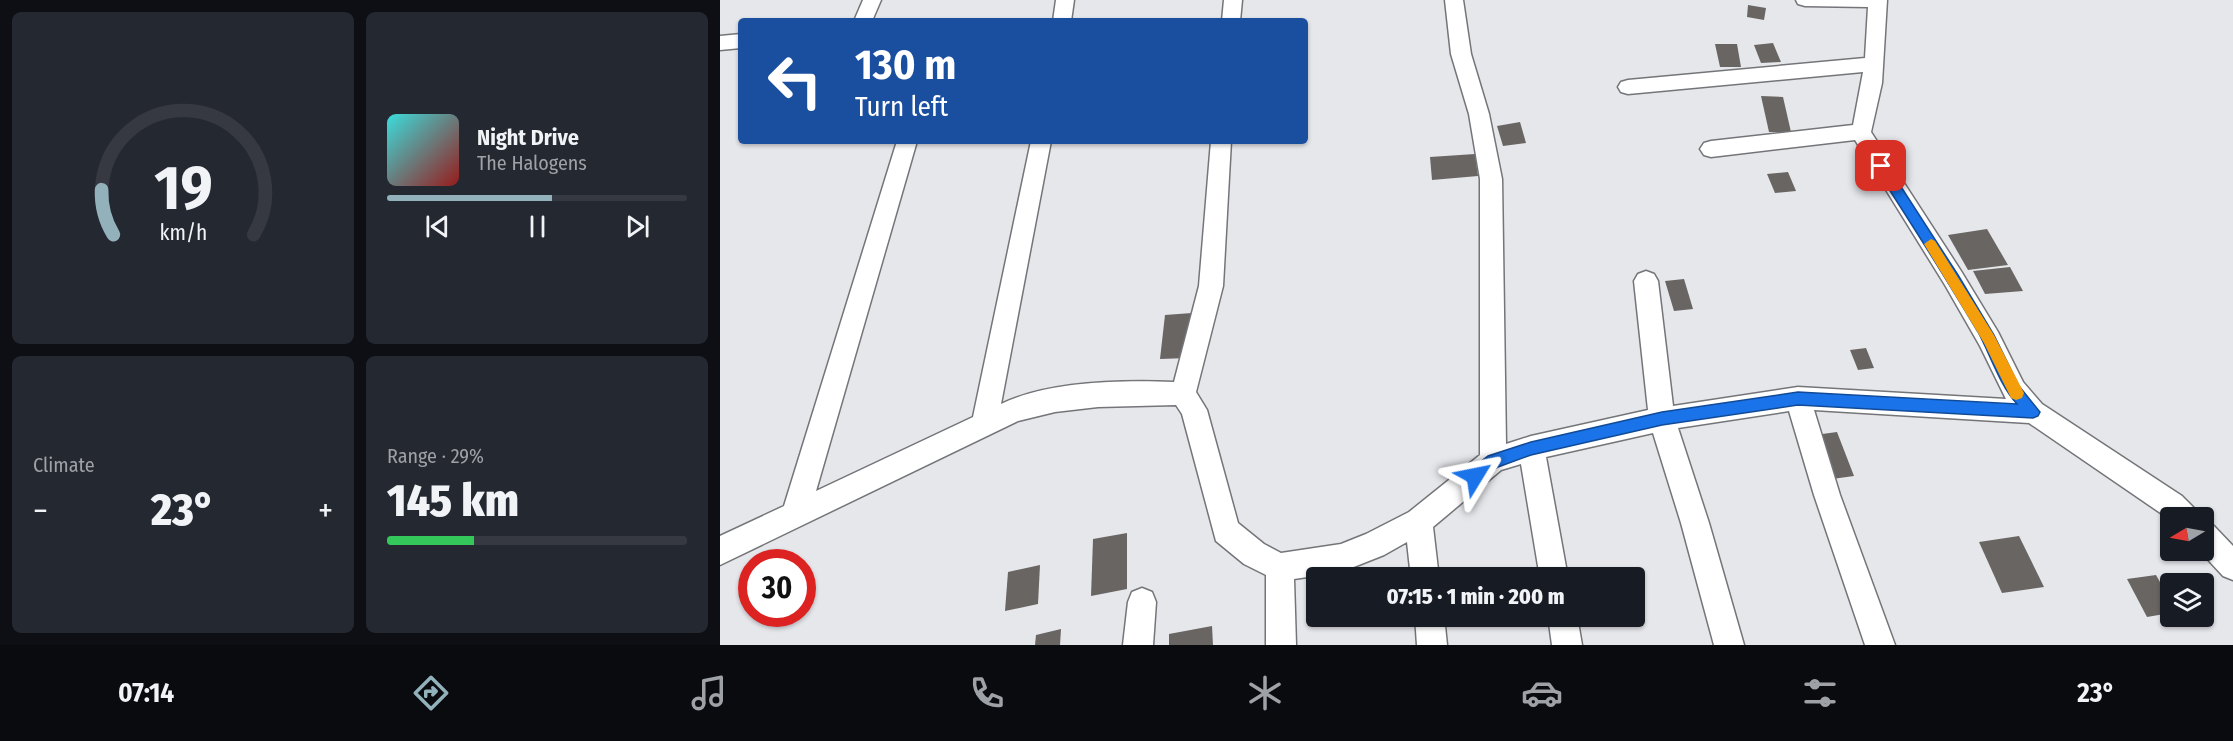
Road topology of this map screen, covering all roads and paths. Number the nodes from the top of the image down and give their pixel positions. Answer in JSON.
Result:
{"nodes":[{"id":1,"x":872,"y":0,"type":"edge"},
{"id":2,"x":1065,"y":0,"type":"edge"},
{"id":3,"x":1233,"y":0,"type":"edge"},
{"id":4,"x":1455,"y":0,"type":"edge"},
{"id":5,"x":1805,"y":0,"type":"edge"},
{"id":6,"x":1878,"y":1,"type":"edge"},
{"id":7,"x":864,"y":18,"type":"edge"},
{"id":8,"x":1062,"y":18,"type":"edge"},
{"id":9,"x":1231,"y":18,"type":"edge"},
{"id":10,"x":738,"y":41,"type":"edge"},
{"id":11,"x":720,"y":42,"type":"edge"},
{"id":12,"x":1873,"y":64,"type":"junction"},
{"id":13,"x":1628,"y":87,"type":"dead end"},
{"id":14,"x":1861,"y":132,"type":"junction"},
{"id":15,"x":905,"y":144,"type":"edge"},
{"id":16,"x":1040,"y":144,"type":"edge"},
{"id":17,"x":1221,"y":144,"type":"edge"},
{"id":18,"x":1710,"y":149,"type":"dead end"},
{"id":19,"x":1646,"y":281,"type":"dead end"},
{"id":20,"x":1183,"y":394,"type":"junction"},
{"id":21,"x":1798,"y":398,"type":"junction"},
{"id":22,"x":2033,"y":412,"type":"junction"},
{"id":23,"x":1662,"y":419,"type":"junction"},
{"id":24,"x":984,"y":425,"type":"junction"},
{"id":25,"x":1531,"y":448,"type":"junction"},
{"id":26,"x":1493,"y":461,"type":"junction"},
{"id":27,"x":2173,"y":507,"type":"edge"},
{"id":28,"x":795,"y":515,"type":"junction"},
{"id":29,"x":1419,"y":521,"type":"junction"},
{"id":30,"x":2214,"y":546,"type":"edge"},
{"id":31,"x":720,"y":551,"type":"edge"},
{"id":32,"x":2233,"y":566,"type":"edge"},
{"id":33,"x":1280,"y":567,"type":"junction"},
{"id":34,"x":1424,"y":567,"type":"edge"},
{"id":35,"x":1552,"y":567,"type":"edge"},
{"id":36,"x":1142,"y":602,"type":"dead end"},
{"id":37,"x":1430,"y":627,"type":"edge"},
{"id":38,"x":1564,"y":627,"type":"edge"},
{"id":39,"x":1138,"y":645,"type":"edge"},
{"id":40,"x":1281,"y":645,"type":"edge"},
{"id":41,"x":1432,"y":645,"type":"edge"},
{"id":42,"x":1568,"y":645,"type":"edge"},
{"id":43,"x":1729,"y":645,"type":"edge"},
{"id":44,"x":1880,"y":645,"type":"edge"}],
"edges":[{"from":1,"to":7,"type":"street"},
{"from":2,"to":8,"type":"street"},
{"from":3,"to":9,"type":"street"},
{"from":4,"to":26,"type":"street"},
{"from":5,"to":6,"type":"street"},
{"from":6,"to":12,"type":"street"},
{"from":10,"to":11,"type":"street"},
{"from":12,"to":13,"type":"street"},
{"from":12,"to":14,"type":"street"},
{"from":14,"to":18,"type":"street"},
{"from":14,"to":22,"type":"street"},
{"from":15,"to":28,"type":"street"},
{"from":16,"to":24,"type":"street"},
{"from":17,"to":20,"type":"street"},
{"from":19,"to":23,"type":"street"},
{"from":20,"to":24,"type":"street"},
{"from":20,"to":33,"type":"street"},
{"from":21,"to":22,"type":"street"},
{"from":21,"to":23,"type":"street"},
{"from":21,"to":44,"type":"street"},
{"from":22,"to":27,"type":"street"},
{"from":23,"to":25,"type":"street"},
{"from":23,"to":43,"type":"street"},
{"from":24,"to":28,"type":"street"},
{"from":25,"to":26,"type":"street"},
{"from":25,"to":35,"type":"street"},
{"from":26,"to":29,"type":"street"},
{"from":28,"to":31,"type":"street"},
{"from":29,"to":33,"type":"street"},
{"from":29,"to":34,"type":"street"},
{"from":30,"to":32,"type":"street"},
{"from":33,"to":40,"type":"street"},
{"from":36,"to":39,"type":"street"},
{"from":37,"to":41,"type":"street"},
{"from":38,"to":42,"type":"street"}]}
